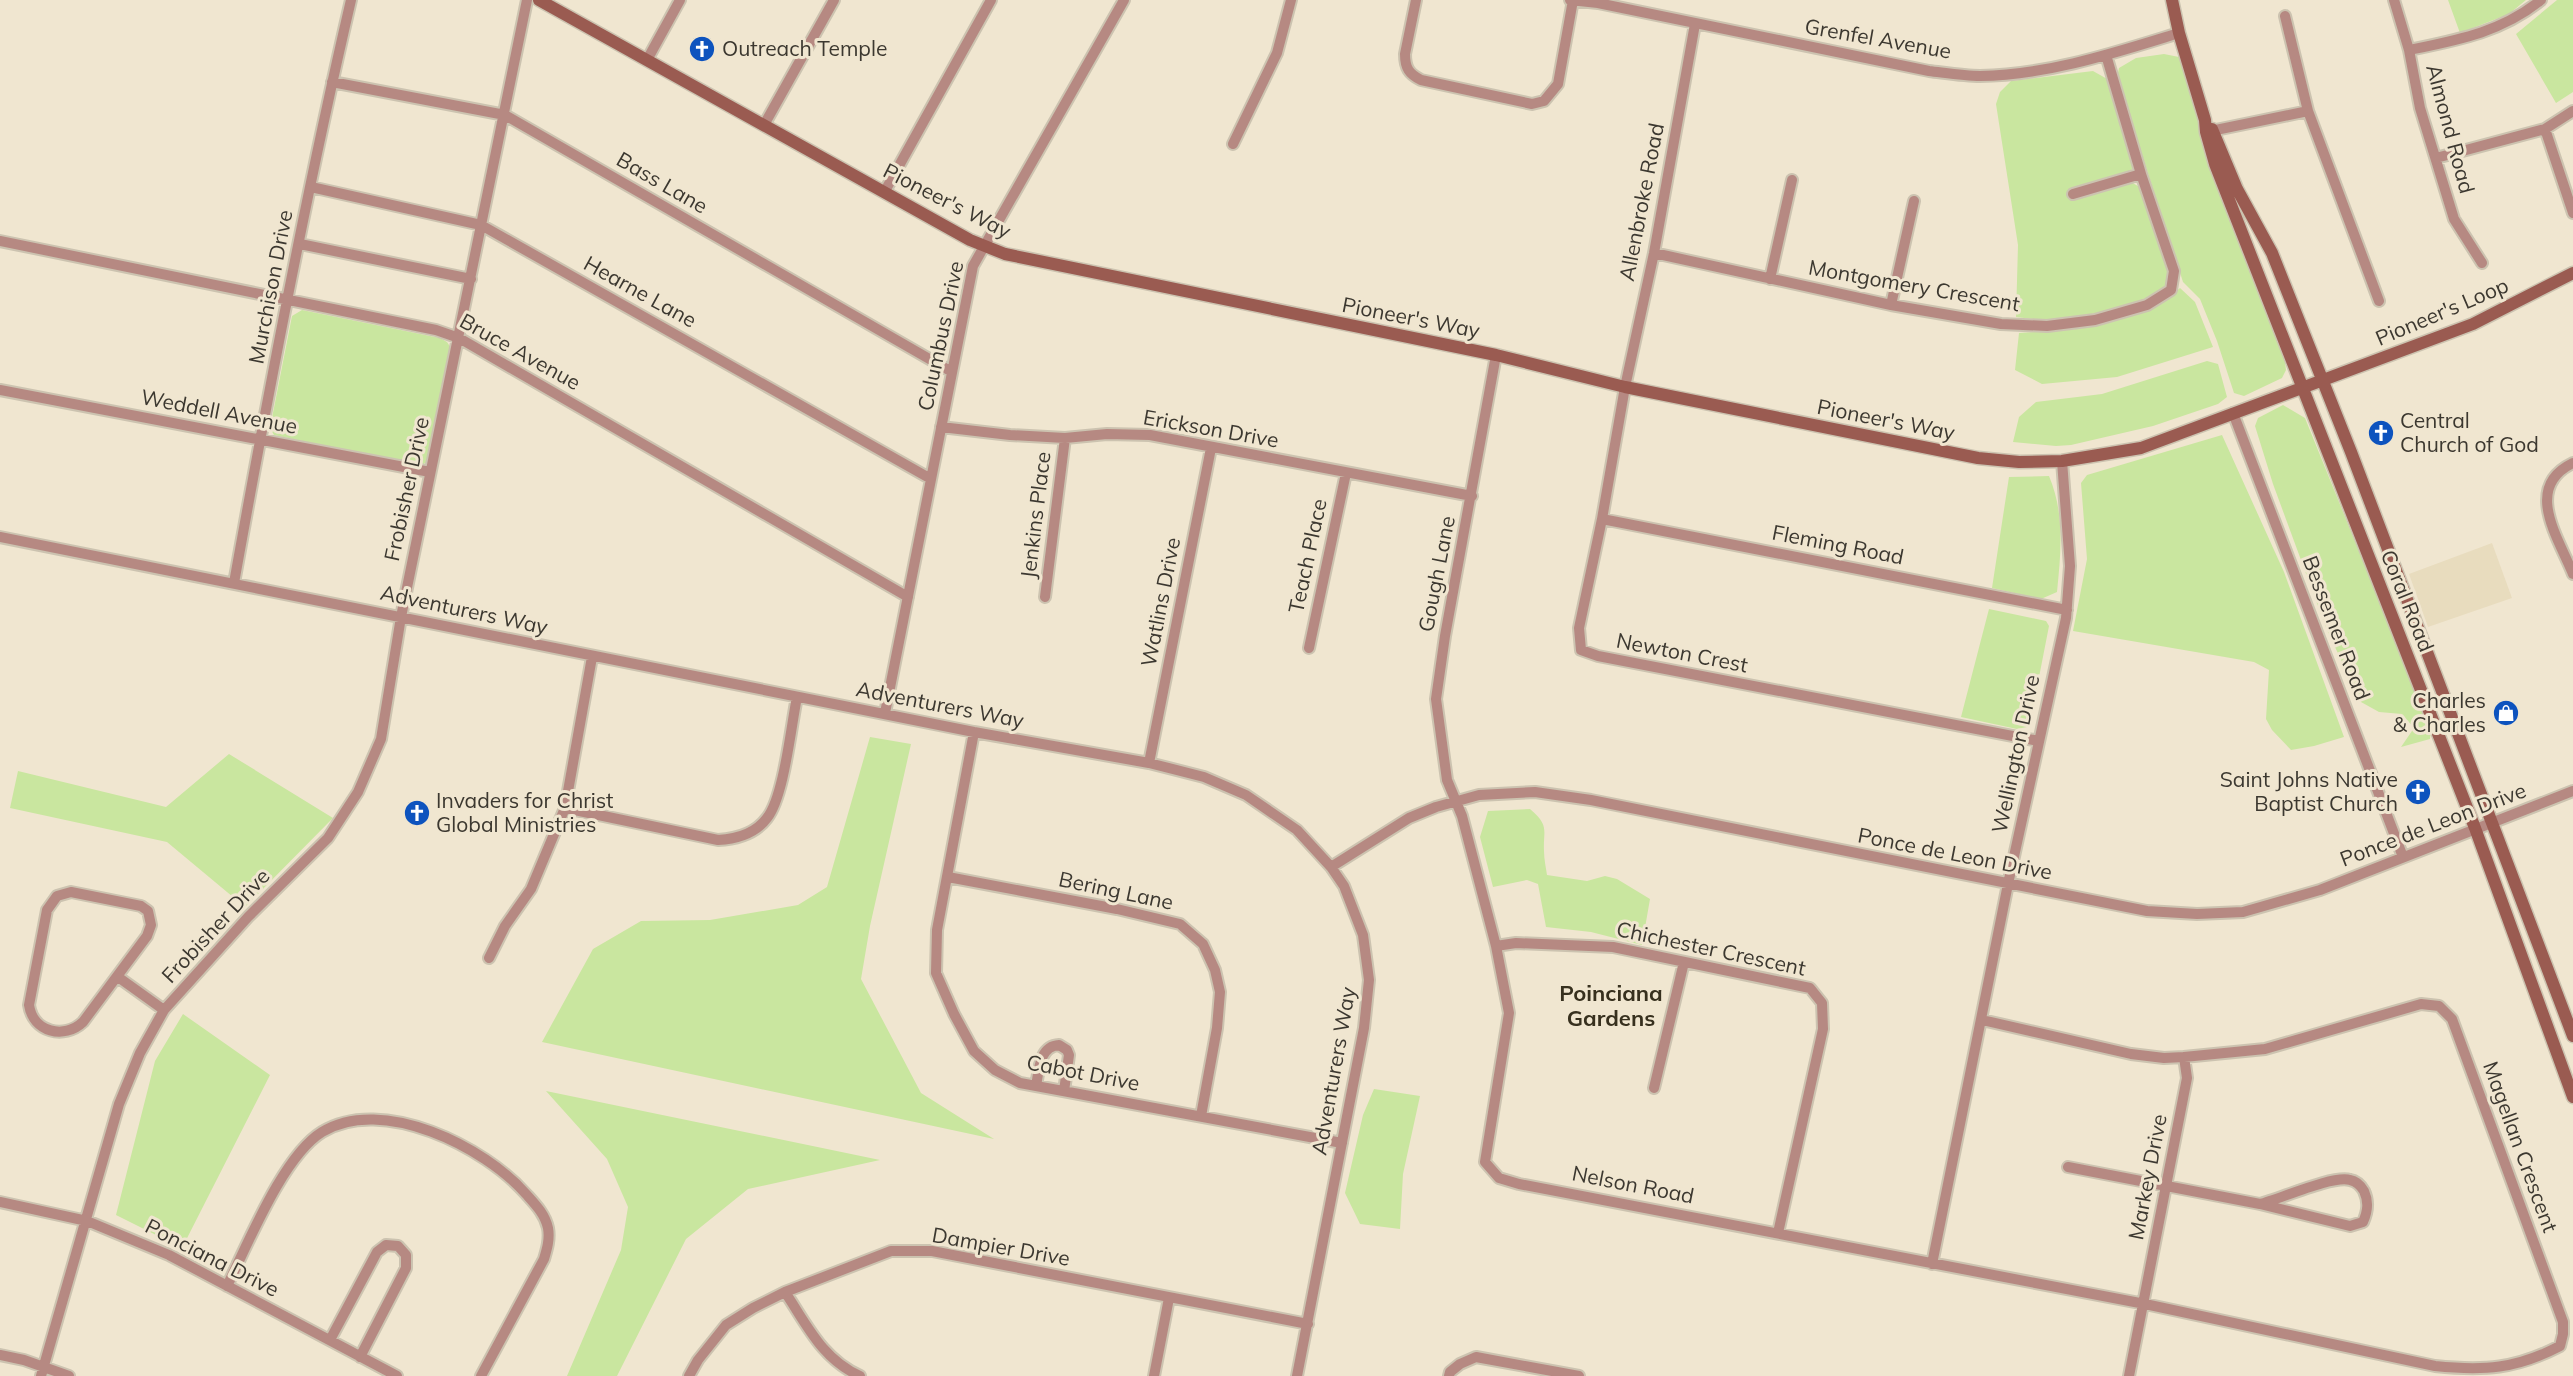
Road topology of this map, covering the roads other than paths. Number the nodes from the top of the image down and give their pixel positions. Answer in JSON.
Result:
{"nodes":[{"id":1,"x":351,"y":0,"type":"edge"},
{"id":2,"x":527,"y":0,"type":"edge"},
{"id":3,"x":539,"y":0,"type":"edge"},
{"id":4,"x":680,"y":0,"type":"edge"},
{"id":5,"x":834,"y":0,"type":"edge"},
{"id":6,"x":991,"y":0,"type":"edge"},
{"id":7,"x":1124,"y":0,"type":"edge"},
{"id":8,"x":1291,"y":0,"type":"edge"},
{"id":9,"x":1416,"y":0,"type":"edge"},
{"id":10,"x":1571,"y":0,"type":"edge"},
{"id":11,"x":2172,"y":0,"type":"edge"},
{"id":12,"x":2394,"y":0,"type":"edge"},
{"id":13,"x":2541,"y":0,"type":"edge"},
{"id":14,"x":1599,"y":2,"type":"edge"},
{"id":15,"x":2286,"y":16,"type":"dead end"},
{"id":16,"x":1695,"y":24,"type":"junction"},
{"id":17,"x":2179,"y":33,"type":"junction"},
{"id":18,"x":2409,"y":50,"type":"junction"},
{"id":19,"x":2106,"y":56,"type":"junction"},
{"id":20,"x":647,"y":60,"type":"junction"},
{"id":21,"x":332,"y":82,"type":"junction"},
{"id":22,"x":2308,"y":111,"type":"junction"},
{"id":23,"x":2573,"y":111,"type":"edge"},
{"id":24,"x":505,"y":115,"type":"junction"},
{"id":25,"x":764,"y":125,"type":"junction"},
{"id":26,"x":2208,"y":127,"type":"junction"},
{"id":27,"x":2545,"y":129,"type":"junction"},
{"id":28,"x":1233,"y":144,"type":"dead end"},
{"id":29,"x":2436,"y":158,"type":"junction"},
{"id":30,"x":2141,"y":174,"type":"junction"},
{"id":31,"x":1792,"y":180,"type":"dead end"},
{"id":32,"x":311,"y":187,"type":"junction"},
{"id":33,"x":885,"y":191,"type":"junction"},
{"id":34,"x":2073,"y":194,"type":"dead end"},
{"id":35,"x":1914,"y":201,"type":"dead end"},
{"id":36,"x":2573,"y":213,"type":"edge"},
{"id":37,"x":481,"y":225,"type":"junction"},
{"id":38,"x":0,"y":242,"type":"edge"},
{"id":39,"x":300,"y":244,"type":"junction"},
{"id":40,"x":985,"y":246,"type":"junction"},
{"id":41,"x":1654,"y":254,"type":"junction"},
{"id":42,"x":2482,"y":263,"type":"dead end"},
{"id":43,"x":2573,"y":273,"type":"edge"},
{"id":44,"x":471,"y":279,"type":"junction"},
{"id":45,"x":1770,"y":279,"type":"junction"},
{"id":46,"x":288,"y":301,"type":"junction"},
{"id":47,"x":2379,"y":301,"type":"dead end"},
{"id":48,"x":1891,"y":304,"type":"junction"},
{"id":49,"x":459,"y":338,"type":"junction"},
{"id":50,"x":1496,"y":355,"type":"junction"},
{"id":51,"x":952,"y":372,"type":"junction"},
{"id":52,"x":2322,"y":382,"type":"junction"},
{"id":53,"x":1625,"y":387,"type":"junction"},
{"id":54,"x":2303,"y":388,"type":"junction"},
{"id":55,"x":0,"y":390,"type":"edge"},
{"id":56,"x":2233,"y":413,"type":"junction"},
{"id":57,"x":942,"y":427,"type":"junction"},
{"id":58,"x":1065,"y":438,"type":"junction"},
{"id":59,"x":260,"y":440,"type":"junction"},
{"id":60,"x":1211,"y":448,"type":"junction"},
{"id":61,"x":2062,"y":461,"type":"junction"},
{"id":62,"x":2573,"y":463,"type":"edge"},
{"id":63,"x":430,"y":472,"type":"junction"},
{"id":64,"x":1346,"y":473,"type":"junction"},
{"id":65,"x":931,"y":479,"type":"junction"},
{"id":66,"x":1472,"y":496,"type":"junction"},
{"id":67,"x":1602,"y":519,"type":"junction"},
{"id":68,"x":0,"y":537,"type":"edge"},
{"id":69,"x":2387,"y":544,"type":"junction"},
{"id":70,"x":2366,"y":552,"type":"junction"},
{"id":71,"x":2573,"y":574,"type":"edge"},
{"id":72,"x":234,"y":583,"type":"junction"},
{"id":73,"x":908,"y":597,"type":"junction"},
{"id":74,"x":1045,"y":597,"type":"dead end"},
{"id":75,"x":2067,"y":609,"type":"junction"},
{"id":76,"x":401,"y":617,"type":"junction"},
{"id":77,"x":1309,"y":648,"type":"dead end"},
{"id":78,"x":592,"y":657,"type":"junction"},
{"id":79,"x":2445,"y":695,"type":"junction"},
{"id":80,"x":797,"y":697,"type":"junction"},
{"id":81,"x":2426,"y":702,"type":"junction"},
{"id":82,"x":885,"y":713,"type":"junction"},
{"id":83,"x":974,"y":732,"type":"junction"},
{"id":84,"x":2039,"y":741,"type":"junction"},
{"id":85,"x":1149,"y":763,"type":"junction"},
{"id":86,"x":2573,"y":792,"type":"edge"},
{"id":87,"x":1455,"y":801,"type":"junction"},
{"id":88,"x":565,"y":808,"type":"junction"},
{"id":89,"x":2493,"y":821,"type":"junction"},
{"id":90,"x":2475,"y":828,"type":"junction"},
{"id":91,"x":2403,"y":857,"type":"junction"},
{"id":92,"x":1331,"y":867,"type":"junction"},
{"id":93,"x":948,"y":877,"type":"junction"},
{"id":94,"x":2008,"y":884,"type":"junction"},
{"id":95,"x":2538,"y":940,"type":"junction"},
{"id":96,"x":1496,"y":946,"type":"junction"},
{"id":97,"x":2518,"y":947,"type":"junction"},
{"id":98,"x":489,"y":958,"type":"dead end"},
{"id":99,"x":1684,"y":962,"type":"junction"},
{"id":100,"x":118,"y":977,"type":"junction"},
{"id":101,"x":164,"y":1010,"type":"junction"},
{"id":102,"x":1982,"y":1020,"type":"junction"},
{"id":103,"x":2573,"y":1036,"type":"edge"},
{"id":104,"x":2184,"y":1057,"type":"junction"},
{"id":105,"x":1036,"y":1086,"type":"junction"},
{"id":106,"x":1654,"y":1088,"type":"dead end"},
{"id":107,"x":1064,"y":1091,"type":"junction"},
{"id":108,"x":2573,"y":1097,"type":"edge"},
{"id":109,"x":1201,"y":1116,"type":"junction"},
{"id":110,"x":1342,"y":1143,"type":"junction"},
{"id":111,"x":2068,"y":1167,"type":"dead end"},
{"id":112,"x":2166,"y":1186,"type":"junction"},
{"id":113,"x":0,"y":1202,"type":"edge"},
{"id":114,"x":2260,"y":1204,"type":"junction"},
{"id":115,"x":87,"y":1221,"type":"junction"},
{"id":116,"x":1778,"y":1233,"type":"junction"},
{"id":117,"x":1932,"y":1264,"type":"junction"},
{"id":118,"x":227,"y":1286,"type":"junction"},
{"id":119,"x":785,"y":1292,"type":"junction"},
{"id":120,"x":1168,"y":1298,"type":"junction"},
{"id":121,"x":2145,"y":1305,"type":"junction"},
{"id":122,"x":1308,"y":1324,"type":"junction"},
{"id":123,"x":330,"y":1340,"type":"junction"},
{"id":124,"x":0,"y":1355,"type":"edge"},
{"id":125,"x":360,"y":1357,"type":"junction"},
{"id":126,"x":43,"y":1371,"type":"edge"},
{"id":127,"x":69,"y":1376,"type":"edge"},
{"id":128,"x":397,"y":1376,"type":"edge"},
{"id":129,"x":481,"y":1376,"type":"edge"},
{"id":130,"x":689,"y":1376,"type":"edge"},
{"id":131,"x":860,"y":1376,"type":"edge"},
{"id":132,"x":1154,"y":1376,"type":"edge"},
{"id":133,"x":1296,"y":1376,"type":"edge"},
{"id":134,"x":1449,"y":1376,"type":"edge"},
{"id":135,"x":1579,"y":1376,"type":"edge"},
{"id":136,"x":2129,"y":1376,"type":"edge"}],
"edges":[{"from":1,"to":21,"type":"street","name":"Murchison Drive"},
{"from":2,"to":24,"type":"street","name":"Frobisher Drive"},
{"from":3,"to":20,"type":"main road","name":"Pioneer's Way"},
{"from":4,"to":20,"type":"street"},
{"from":5,"to":25,"type":"street"},
{"from":6,"to":33,"type":"street"},
{"from":7,"to":40,"type":"street","name":"Columbus Drive"},
{"from":8,"to":28,"type":"street"},
{"from":9,"to":10,"type":"street"},
{"from":10,"to":14,"type":"street","name":"Grenfel Avenue"},
{"from":11,"to":17,"type":"main road","name":"Coral Road"},
{"from":12,"to":18,"type":"street","name":"Almond Road"},
{"from":13,"to":18,"type":"street"},
{"from":14,"to":16,"type":"street","name":"Grenfel Avenue"},
{"from":15,"to":22,"type":"street"},
{"from":16,"to":19,"type":"street","name":"Grenfel Avenue"},
{"from":16,"to":41,"type":"street","name":"Allenbroke Road"},
{"from":17,"to":19,"type":"street","name":"Grenfel Avenue"},
{"from":17,"to":26,"type":"main road","name":"Coral Road"},
{"from":18,"to":29,"type":"street","name":"Almond Road"},
{"from":19,"to":30,"type":"street","name":"Montgomery Crescent"},
{"from":20,"to":25,"type":"main road","name":"Pioneer's Way"},
{"from":21,"to":24,"type":"street","name":"Bass Lane"},
{"from":21,"to":32,"type":"street","name":"Murchison Drive"},
{"from":22,"to":26,"type":"street"},
{"from":22,"to":47,"type":"street"},
{"from":23,"to":27,"type":"street"},
{"from":24,"to":37,"type":"street","name":"Frobisher Drive"},
{"from":24,"to":51,"type":"street","name":"Bass Lane"},
{"from":25,"to":33,"type":"main road","name":"Pioneer's Way"},
{"from":26,"to":52,"type":"main road","name":"Coral Road"},
{"from":26,"to":54,"type":"main road","name":"Coral Road"},
{"from":27,"to":29,"type":"street"},
{"from":27,"to":36,"type":"street"},
{"from":29,"to":42,"type":"street","name":"Almond Road"},
{"from":30,"to":34,"type":"street"},
{"from":30,"to":48,"type":"street","name":"Montgomery Crescent"},
{"from":31,"to":45,"type":"street"},
{"from":32,"to":37,"type":"street","name":"Hearne Lane"},
{"from":32,"to":39,"type":"street","name":"Murchison Drive"},
{"from":33,"to":40,"type":"main road","name":"Pioneer's Way"},
{"from":35,"to":48,"type":"street"},
{"from":37,"to":44,"type":"street","name":"Frobisher Drive"},
{"from":37,"to":65,"type":"street","name":"Hearne Lane"},
{"from":38,"to":46,"type":"street","name":"Bruce Avenue"},
{"from":39,"to":44,"type":"street"},
{"from":39,"to":46,"type":"street","name":"Murchison Drive"},
{"from":40,"to":50,"type":"main road","name":"Pioneer's Way"},
{"from":40,"to":51,"type":"street","name":"Columbus Drive"},
{"from":41,"to":45,"type":"street","name":"Montgomery Crescent"},
{"from":41,"to":53,"type":"street","name":"Allenbroke Road"},
{"from":43,"to":52,"type":"main road","name":"Pioneer's Loop"},
{"from":44,"to":49,"type":"street","name":"Frobisher Drive"},
{"from":45,"to":48,"type":"street","name":"Montgomery Crescent"},
{"from":46,"to":49,"type":"street","name":"Bruce Avenue"},
{"from":46,"to":59,"type":"street","name":"Murchison Drive"},
{"from":49,"to":63,"type":"street","name":"Frobisher Drive"},
{"from":49,"to":73,"type":"street","name":"Bruce Avenue"},
{"from":50,"to":53,"type":"main road","name":"Pioneer's Way"},
{"from":50,"to":66,"type":"street","name":"Gough Lane"},
{"from":51,"to":57,"type":"street","name":"Columbus Drive"},
{"from":52,"to":54,"type":"main road","name":"Pioneer's Way"},
{"from":52,"to":69,"type":"main road","name":"Coral Road"},
{"from":53,"to":61,"type":"main road","name":"Pioneer's Way"},
{"from":53,"to":67,"type":"street","name":"Newton Crest"},
{"from":54,"to":56,"type":"main road","name":"Pioneer's Way"},
{"from":54,"to":70,"type":"main road","name":"Coral Road"},
{"from":55,"to":59,"type":"street","name":"Weddell Avenue"},
{"from":56,"to":61,"type":"main road","name":"Pioneer's Way"},
{"from":56,"to":91,"type":"street","name":"Bessemer Road"},
{"from":57,"to":58,"type":"street","name":"Erickson Drive"},
{"from":57,"to":65,"type":"street","name":"Columbus Drive"},
{"from":58,"to":60,"type":"street","name":"Erickson Drive"},
{"from":58,"to":74,"type":"street","name":"Jenkins Place"},
{"from":59,"to":63,"type":"street","name":"Weddell Avenue"},
{"from":59,"to":72,"type":"street","name":"Murchison Drive"},
{"from":60,"to":64,"type":"street","name":"Erickson Drive"},
{"from":60,"to":85,"type":"street","name":"Watlins Drive"},
{"from":61,"to":75,"type":"street","name":"Wellington Drive"},
{"from":62,"to":71,"type":"street"},
{"from":63,"to":76,"type":"street","name":"Frobisher Drive"},
{"from":64,"to":66,"type":"street","name":"Erickson Drive"},
{"from":64,"to":77,"type":"street","name":"Teach Place"},
{"from":65,"to":73,"type":"street","name":"Columbus Drive"},
{"from":66,"to":87,"type":"street","name":"Gough Lane"},
{"from":67,"to":75,"type":"street","name":"Fleming Road"},
{"from":67,"to":84,"type":"street","name":"Newton Crest"},
{"from":68,"to":72,"type":"street","name":"Adventurers Way"},
{"from":69,"to":70,"type":"main road"},
{"from":69,"to":79,"type":"main road","name":"Coral Road"},
{"from":70,"to":81,"type":"main road","name":"Coral Road"},
{"from":72,"to":76,"type":"street","name":"Adventurers Way"},
{"from":73,"to":82,"type":"street","name":"Columbus Drive"},
{"from":75,"to":84,"type":"street","name":"Wellington Drive"},
{"from":76,"to":78,"type":"street","name":"Adventurers Way"},
{"from":76,"to":101,"type":"street","name":"Frobisher Drive"},
{"from":78,"to":80,"type":"street","name":"Adventurers Way"},
{"from":78,"to":88,"type":"street"},
{"from":79,"to":81,"type":"main road"},
{"from":79,"to":89,"type":"main road","name":"Coral Road"},
{"from":80,"to":82,"type":"street","name":"Adventurers Way"},
{"from":80,"to":88,"type":"street"},
{"from":81,"to":90,"type":"main road","name":"Coral Road"},
{"from":82,"to":83,"type":"street","name":"Adventurers Way"},
{"from":83,"to":85,"type":"street","name":"Adventurers Way"},
{"from":83,"to":93,"type":"street","name":"Cabot Drive"},
{"from":84,"to":94,"type":"street","name":"Wellington Drive"},
{"from":85,"to":92,"type":"street","name":"Adventurers Way"},
{"from":86,"to":89,"type":"street","name":"Ponce de Leon Drive"},
{"from":87,"to":92,"type":"street","name":"Ponce de Leon Drive"},
{"from":87,"to":94,"type":"street","name":"Ponce de Leon Drive"},
{"from":87,"to":96,"type":"street","name":"Nelson Road"},
{"from":88,"to":98,"type":"street"},
{"from":89,"to":90,"type":"street","name":"Ponce de Leon Drive"},
{"from":89,"to":95,"type":"main road","name":"Coral Road"},
{"from":90,"to":91,"type":"street","name":"Ponce de Leon Drive"},
{"from":90,"to":97,"type":"main road","name":"Coral Road"},
{"from":91,"to":94,"type":"street","name":"Ponce de Leon Drive"},
{"from":92,"to":110,"type":"street","name":"Adventurers Way"},
{"from":93,"to":105,"type":"street","name":"Cabot Drive"},
{"from":93,"to":109,"type":"street","name":"Bering Lane"},
{"from":94,"to":102,"type":"street","name":"Wellington Drive"},
{"from":95,"to":97,"type":"main road"},
{"from":95,"to":103,"type":"main road","name":"Coral Road"},
{"from":96,"to":99,"type":"street","name":"Chichester Crescent"},
{"from":96,"to":116,"type":"street","name":"Nelson Road"},
{"from":97,"to":108,"type":"main road","name":"Coral Road"},
{"from":99,"to":106,"type":"street"},
{"from":99,"to":116,"type":"street","name":"Chichester Crescent"},
{"from":100,"to":100,"type":"street"},
{"from":100,"to":101,"type":"street"},
{"from":101,"to":115,"type":"street","name":"Frobisher Drive"},
{"from":102,"to":104,"type":"street","name":"Magellan Crescent"},
{"from":102,"to":117,"type":"street","name":"Wellington Drive"},
{"from":104,"to":112,"type":"street","name":"Markey Drive"},
{"from":104,"to":121,"type":"street","name":"Magellan Crescent"},
{"from":105,"to":107,"type":"street","name":"Cabot Drive"},
{"from":105,"to":107,"type":"street"},
{"from":107,"to":109,"type":"street","name":"Cabot Drive"},
{"from":109,"to":110,"type":"street","name":"Cabot Drive"},
{"from":110,"to":122,"type":"street","name":"Adventurers Way"},
{"from":111,"to":112,"type":"street"},
{"from":112,"to":114,"type":"street"},
{"from":112,"to":121,"type":"street","name":"Markey Drive"},
{"from":113,"to":115,"type":"street","name":"Ponciana Drive"},
{"from":114,"to":114,"type":"street"},
{"from":115,"to":118,"type":"street","name":"Ponciana Drive"},
{"from":115,"to":126,"type":"street","name":"Frobisher Drive"},
{"from":116,"to":117,"type":"street","name":"Nelson Road"},
{"from":117,"to":121,"type":"street","name":"Nelson Road"},
{"from":118,"to":123,"type":"street","name":"Ponciana Drive"},
{"from":118,"to":129,"type":"street"},
{"from":119,"to":120,"type":"street","name":"Dampier Drive"},
{"from":119,"to":130,"type":"street","name":"Dampier Drive"},
{"from":119,"to":131,"type":"street"},
{"from":120,"to":122,"type":"street","name":"Dampier Drive"},
{"from":120,"to":132,"type":"street"},
{"from":121,"to":136,"type":"street","name":"Markey Drive"},
{"from":122,"to":133,"type":"street","name":"Adventurers Way"},
{"from":123,"to":125,"type":"street","name":"Ponciana Drive"},
{"from":123,"to":125,"type":"street"},
{"from":124,"to":126,"type":"street"},
{"from":125,"to":128,"type":"street","name":"Ponciana Drive"},
{"from":126,"to":127,"type":"street"},
{"from":134,"to":135,"type":"street"}]}
